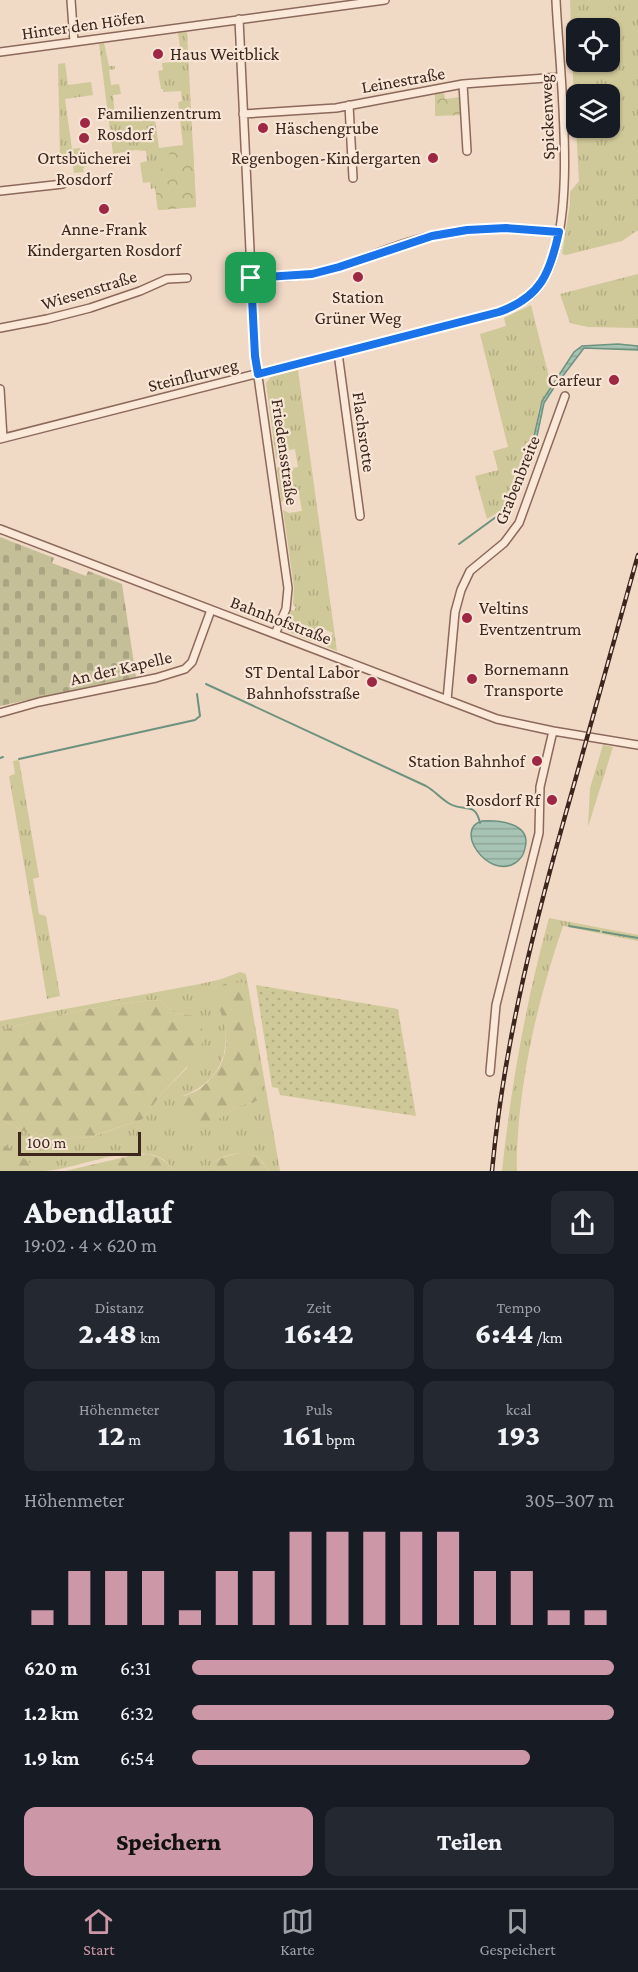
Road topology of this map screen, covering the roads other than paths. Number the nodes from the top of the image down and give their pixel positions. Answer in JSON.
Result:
{"nodes":[{"id":1,"x":71,"y":0,"type":"edge"},
{"id":2,"x":385,"y":0,"type":"edge"},
{"id":3,"x":556,"y":0,"type":"edge"},
{"id":4,"x":327,"y":4,"type":"edge"},
{"id":5,"x":239,"y":20,"type":"junction"},
{"id":6,"x":74,"y":42,"type":"junction"},
{"id":7,"x":0,"y":52,"type":"edge"},
{"id":8,"x":560,"y":77,"type":"junction"},
{"id":9,"x":463,"y":84,"type":"junction"},
{"id":10,"x":349,"y":105,"type":"junction"},
{"id":11,"x":243,"y":114,"type":"junction"},
{"id":12,"x":467,"y":151,"type":"dead end"},
{"id":13,"x":352,"y":178,"type":"dead end"},
{"id":14,"x":63,"y":184,"type":"dead end"},
{"id":15,"x":0,"y":191,"type":"edge"},
{"id":16,"x":559,"y":232,"type":"junction"},
{"id":17,"x":187,"y":278,"type":"dead end"},
{"id":18,"x":251,"y":278,"type":"junction"},
{"id":19,"x":0,"y":328,"type":"edge"},
{"id":20,"x":338,"y":353,"type":"junction"},
{"id":21,"x":258,"y":374,"type":"junction"},
{"id":22,"x":0,"y":389,"type":"edge"},
{"id":23,"x":565,"y":396,"type":"dead end"},
{"id":24,"x":2,"y":439,"type":"edge"},
{"id":25,"x":360,"y":516,"type":"dead end"},
{"id":26,"x":0,"y":529,"type":"edge"},
{"id":27,"x":211,"y":610,"type":"junction"},
{"id":28,"x":275,"y":634,"type":"junction"},
{"id":29,"x":447,"y":700,"type":"junction"},
{"id":30,"x":0,"y":713,"type":"edge"},
{"id":31,"x":553,"y":731,"type":"junction"},
{"id":32,"x":638,"y":746,"type":"edge"},
{"id":33,"x":490,"y":1072,"type":"dead end"}],
"edges":[{"from":1,"to":6,"type":"street"},
{"from":2,"to":4,"type":"street","name":"Hinter den Höfen"},
{"from":3,"to":8,"type":"street","name":"Spickenweg"},
{"from":4,"to":5,"type":"street","name":"Hinter den Höfen"},
{"from":5,"to":6,"type":"street","name":"Hinter den Höfen"},
{"from":5,"to":11,"type":"street","name":"Friedensstraße"},
{"from":6,"to":7,"type":"street","name":"Hinter den Höfen"},
{"from":8,"to":9,"type":"street","name":"Leinestraße"},
{"from":8,"to":16,"type":"street","name":"Spickenweg"},
{"from":9,"to":10,"type":"street","name":"Leinestraße"},
{"from":9,"to":12,"type":"street","name":"Leinestraße"},
{"from":10,"to":11,"type":"street","name":"Leinestraße"},
{"from":10,"to":13,"type":"street","name":"Leinestraße"},
{"from":11,"to":18,"type":"street","name":"Friedensstraße"},
{"from":14,"to":15,"type":"street"},
{"from":16,"to":18,"type":"street"},
{"from":16,"to":20,"type":"street","name":"Steinflurweg"},
{"from":17,"to":19,"type":"street","name":"Wiesenstraße"},
{"from":18,"to":21,"type":"street","name":"Friedensstraße"},
{"from":20,"to":21,"type":"street","name":"Steinflurweg"},
{"from":20,"to":25,"type":"street","name":"Flachsrotte"},
{"from":21,"to":24,"type":"street","name":"Steinflurweg"},
{"from":21,"to":28,"type":"street","name":"Friedensstraße"},
{"from":22,"to":24,"type":"street"},
{"from":23,"to":29,"type":"street","name":"Grabenbreite"},
{"from":26,"to":27,"type":"street","name":"Bahnhofstraße"},
{"from":27,"to":28,"type":"street","name":"Bahnhofstraße"},
{"from":27,"to":30,"type":"street","name":"An der Kapelle"},
{"from":28,"to":29,"type":"street","name":"Bahnhofstraße"},
{"from":29,"to":31,"type":"street","name":"Bahnhofstraße"},
{"from":31,"to":32,"type":"street","name":"Bahnhofstraße"},
{"from":31,"to":33,"type":"street"}]}
